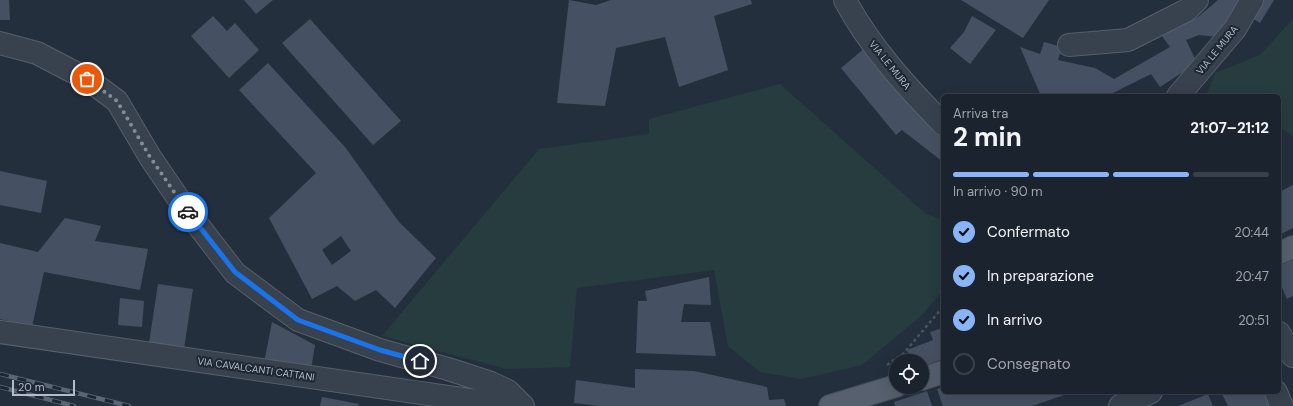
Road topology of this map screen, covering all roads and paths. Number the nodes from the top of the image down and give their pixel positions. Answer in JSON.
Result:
{"nodes":[{"id":1,"x":845,"y":0,"type":"edge"},
{"id":2,"x":1197,"y":0,"type":"edge"},
{"id":3,"x":1252,"y":0,"type":"edge"},
{"id":4,"x":0,"y":43,"type":"edge"},
{"id":5,"x":1070,"y":44,"type":"dead end"},
{"id":6,"x":1180,"y":94,"type":"edge"},
{"id":7,"x":941,"y":122,"type":"edge"},
{"id":8,"x":1293,"y":247,"type":"edge"},
{"id":9,"x":1281,"y":252,"type":"edge"},
{"id":10,"x":941,"y":309,"type":"edge"},
{"id":11,"x":0,"y":332,"type":"edge"},
{"id":12,"x":1281,"y":336,"type":"edge"},
{"id":13,"x":1293,"y":356,"type":"edge"},
{"id":14,"x":884,"y":367,"type":"dead end"},
{"id":15,"x":941,"y":373,"type":"edge"},
{"id":16,"x":929,"y":377,"type":"edge"},
{"id":17,"x":889,"y":388,"type":"edge"},
{"id":18,"x":1147,"y":394,"type":"edge"},
{"id":19,"x":1277,"y":394,"type":"edge"},
{"id":20,"x":511,"y":406,"type":"edge"},
{"id":21,"x":523,"y":406,"type":"edge"},
{"id":22,"x":830,"y":406,"type":"edge"},
{"id":23,"x":1122,"y":406,"type":"edge"},
{"id":24,"x":1282,"y":406,"type":"edge"}],
"edges":[{"from":1,"to":7,"type":"street","name":"VIA LE MURA"},
{"from":2,"to":5,"type":"street"},
{"from":3,"to":6,"type":"street","name":"VIA LE MURA"},
{"from":4,"to":21,"type":"street"},
{"from":8,"to":9,"type":"main road"},
{"from":10,"to":14,"type":"path"},
{"from":11,"to":20,"type":"street","name":"VIA CAVALCANTI CATTANI"},
{"from":12,"to":13,"type":"street"},
{"from":15,"to":16,"type":"main road"},
{"from":17,"to":22,"type":"main road"},
{"from":18,"to":23,"type":"street"},
{"from":19,"to":24,"type":"street"}]}
